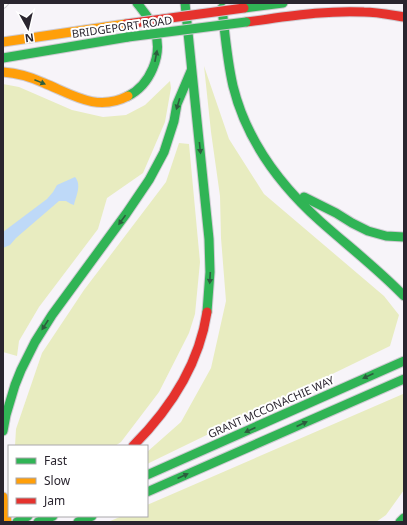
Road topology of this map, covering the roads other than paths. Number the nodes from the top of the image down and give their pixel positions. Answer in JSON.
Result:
{"nodes":[{"id":1,"x":5,"y":3,"type":"edge"},
{"id":2,"x":185,"y":3,"type":"edge"},
{"id":3,"x":221,"y":3,"type":"edge"},
{"id":4,"x":283,"y":3,"type":"edge"},
{"id":5,"x":3,"y":5,"type":"edge"},
{"id":6,"x":134,"y":5,"type":"edge"},
{"id":7,"x":404,"y":17,"type":"edge"},
{"id":8,"x":3,"y":42,"type":"edge"},
{"id":9,"x":3,"y":58,"type":"edge"},
{"id":10,"x":192,"y":68,"type":"junction"},
{"id":11,"x":3,"y":72,"type":"edge"},
{"id":12,"x":290,"y":190,"type":"junction"},
{"id":13,"x":404,"y":237,"type":"edge"},
{"id":14,"x":404,"y":296,"type":"edge"},
{"id":15,"x":404,"y":360,"type":"edge"},
{"id":16,"x":404,"y":379,"type":"edge"},
{"id":17,"x":3,"y":431,"type":"edge"},
{"id":18,"x":134,"y":445,"type":"edge"},
{"id":19,"x":148,"y":475,"type":"edge"},
{"id":20,"x":148,"y":492,"type":"edge"},
{"id":21,"x":3,"y":497,"type":"edge"},
{"id":22,"x":26,"y":517,"type":"edge"},
{"id":23,"x":50,"y":517,"type":"edge"},
{"id":24,"x":90,"y":517,"type":"edge"},
{"id":25,"x":404,"y":518,"type":"edge"},
{"id":26,"x":7,"y":522,"type":"edge"},
{"id":27,"x":17,"y":522,"type":"edge"},
{"id":28,"x":38,"y":522,"type":"edge"},
{"id":29,"x":78,"y":522,"type":"edge"},
{"id":30,"x":400,"y":522,"type":"edge"}],
"edges":[{"from":1,"to":5,"type":"lane"},
{"from":2,"to":10,"type":"main road"},
{"from":3,"to":12,"type":"main road"},
{"from":4,"to":8,"type":"main road","bridge":true},
{"from":11,"to":6,"type":"main road","one_way":true},
{"from":7,"to":9,"type":"main road","name":"BRIDGEPORT ROAD","bridge":true},
{"from":10,"to":17,"type":"main road","one_way":true},
{"from":10,"to":18,"type":"main road","one_way":true},
{"from":12,"to":13,"type":"main road"},
{"from":12,"to":14,"type":"main road"},
{"from":15,"to":19,"type":"main road","name":"GRANT MCCONACHIE WAY","one_way":true},
{"from":20,"to":16,"type":"main road","one_way":true},
{"from":21,"to":26,"type":"main road"},
{"from":22,"to":27,"type":"main road"},
{"from":23,"to":28,"type":"main road"},
{"from":24,"to":29,"type":"main road"},
{"from":25,"to":30,"type":"main road"}]}
